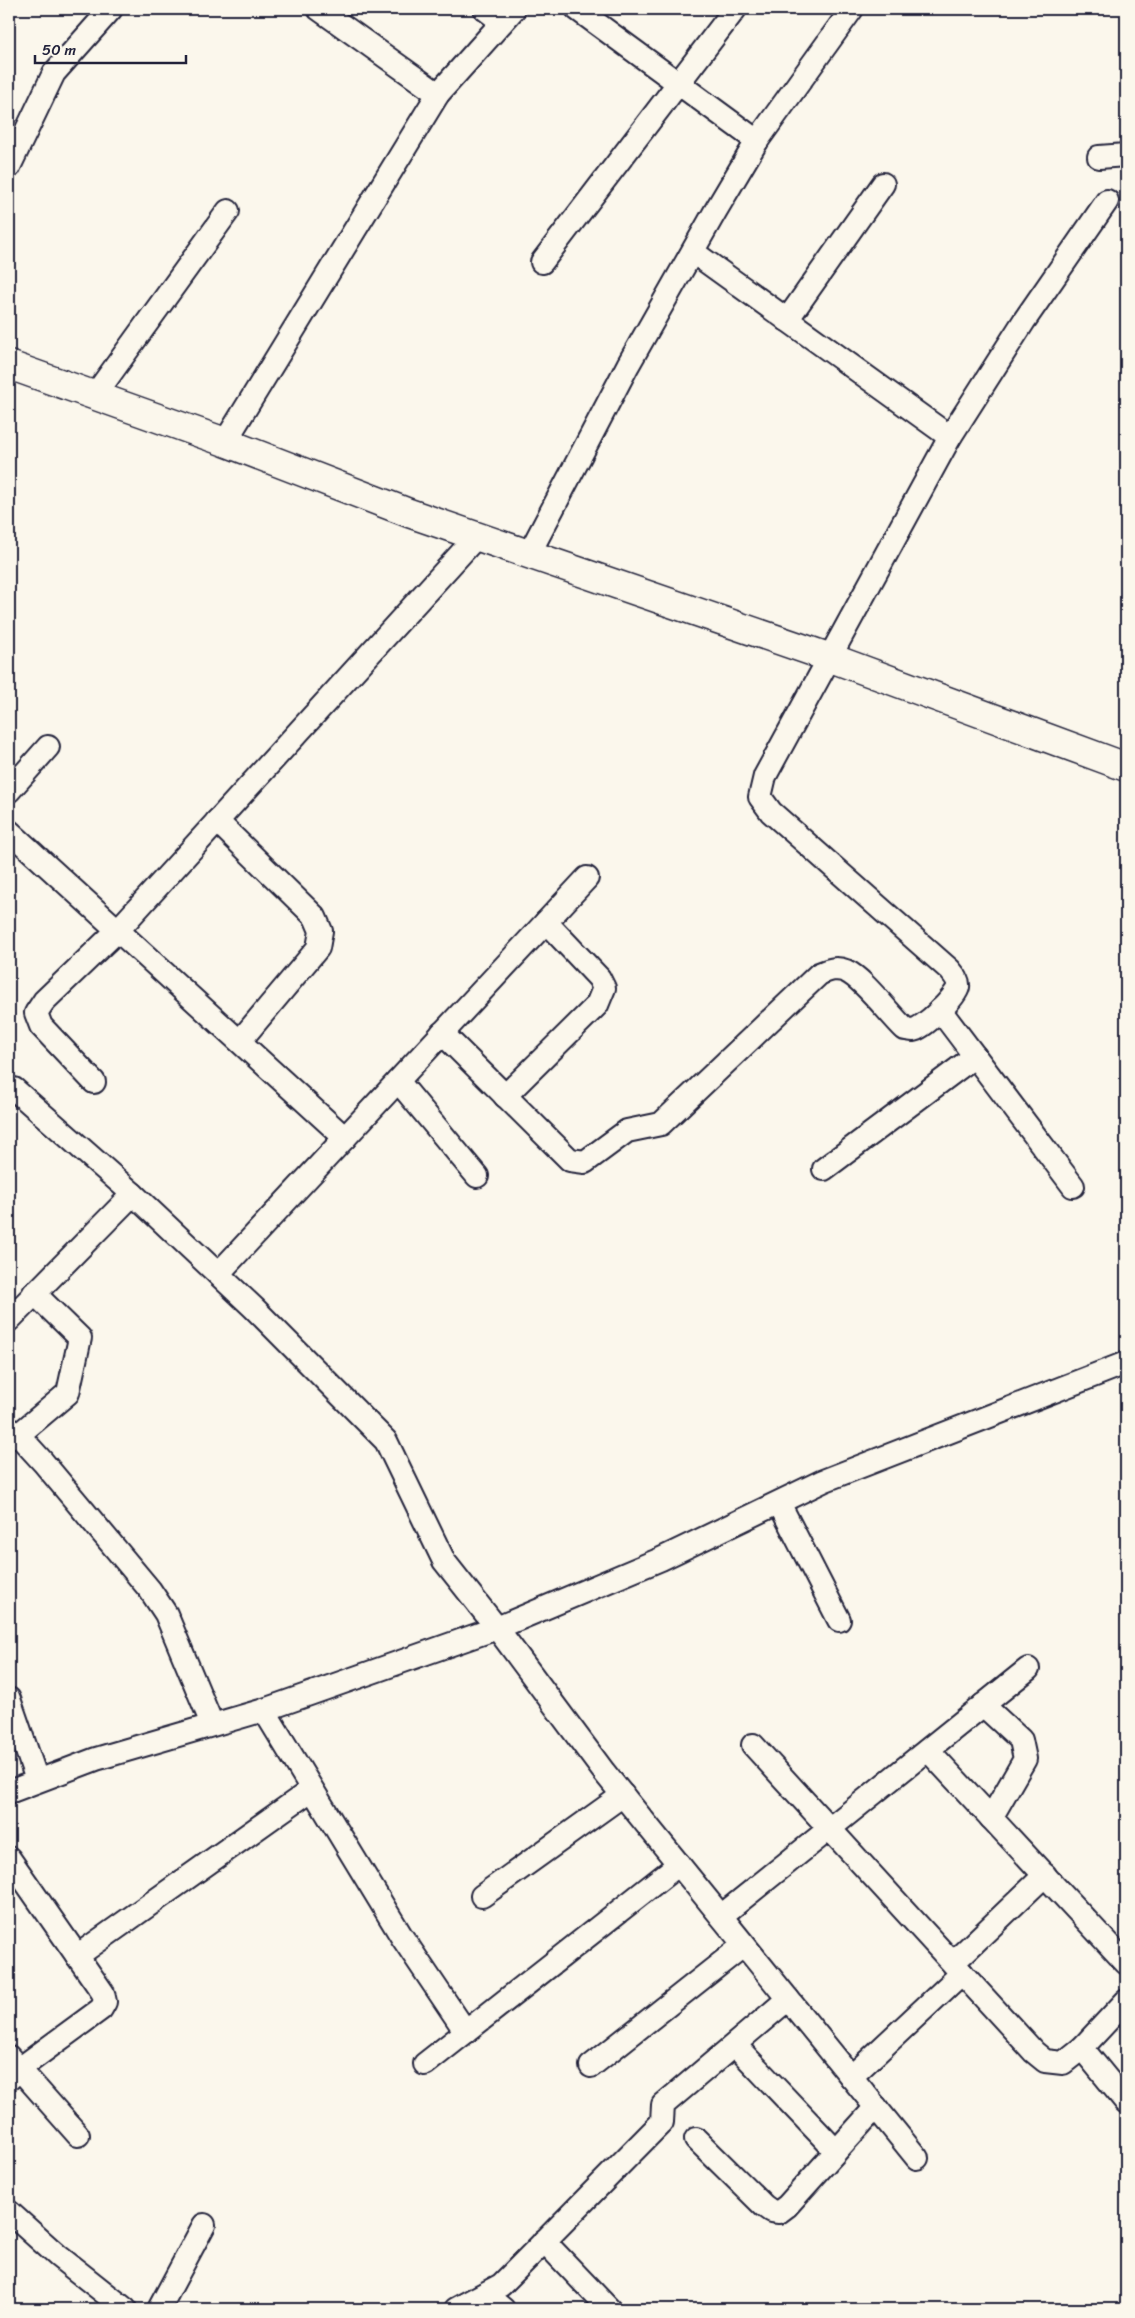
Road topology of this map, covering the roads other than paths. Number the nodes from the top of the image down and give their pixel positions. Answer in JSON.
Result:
{"nodes":[{"id":1,"x":111,"y":9,"type":"edge"},
{"id":2,"x":319,"y":9,"type":"edge"},
{"id":3,"x":577,"y":9,"type":"edge"},
{"id":4,"x":735,"y":9,"type":"edge"},
{"id":5,"x":852,"y":9,"type":"edge"},
{"id":6,"x":501,"y":13,"type":"edge"},
{"id":7,"x":678,"y":83,"type":"junction"},
{"id":8,"x":438,"y":94,"type":"junction"},
{"id":9,"x":757,"y":141,"type":"junction"},
{"id":10,"x":1126,"y":155,"type":"edge"},
{"id":11,"x":1099,"y":157,"type":"dead end"},
{"id":12,"x":9,"y":167,"type":"edge"},
{"id":13,"x":883,"y":184,"type":"dead end"},
{"id":14,"x":1108,"y":201,"type":"dead end"},
{"id":15,"x":228,"y":211,"type":"dead end"},
{"id":16,"x":693,"y":252,"type":"junction"},
{"id":17,"x":542,"y":262,"type":"dead end"},
{"id":18,"x":787,"y":320,"type":"junction"},
{"id":19,"x":9,"y":365,"type":"edge"},
{"id":20,"x":95,"y":395,"type":"junction"},
{"id":21,"x":950,"y":437,"type":"junction"},
{"id":22,"x":225,"y":442,"type":"junction"},
{"id":23,"x":477,"y":536,"type":"junction"},
{"id":24,"x":529,"y":554,"type":"junction"},
{"id":25,"x":831,"y":658,"type":"junction"},
{"id":26,"x":48,"y":747,"type":"dead end"},
{"id":27,"x":1126,"y":767,"type":"edge"},
{"id":28,"x":9,"y":791,"type":"edge"},
{"id":29,"x":217,"y":822,"type":"junction"},
{"id":30,"x":9,"y":831,"type":"edge"},
{"id":31,"x":587,"y":878,"type":"dead end"},
{"id":32,"x":546,"y":922,"type":"junction"},
{"id":33,"x":118,"y":930,"type":"junction"},
{"id":34,"x":940,"y":1010,"type":"junction"},
{"id":35,"x":442,"y":1033,"type":"junction"},
{"id":36,"x":240,"y":1042,"type":"junction"},
{"id":37,"x":975,"y":1056,"type":"junction"},
{"id":38,"x":398,"y":1081,"type":"junction"},
{"id":39,"x":94,"y":1082,"type":"dead end"},
{"id":40,"x":14,"y":1089,"type":"dead end"},
{"id":41,"x":505,"y":1096,"type":"junction"},
{"id":42,"x":345,"y":1138,"type":"junction"},
{"id":43,"x":824,"y":1169,"type":"dead end"},
{"id":44,"x":478,"y":1176,"type":"dead end"},
{"id":45,"x":1073,"y":1186,"type":"dead end"},
{"id":46,"x":133,"y":1194,"type":"junction"},
{"id":47,"x":218,"y":1274,"type":"junction"},
{"id":48,"x":34,"y":1293,"type":"junction"},
{"id":49,"x":9,"y":1320,"type":"edge"},
{"id":50,"x":1126,"y":1362,"type":"edge"},
{"id":51,"x":13,"y":1432,"type":"edge"},
{"id":52,"x":779,"y":1503,"type":"junction"},
{"id":53,"x":839,"y":1620,"type":"dead end"},
{"id":54,"x":497,"y":1628,"type":"junction"},
{"id":55,"x":1028,"y":1669,"type":"dead end"},
{"id":56,"x":9,"y":1699,"type":"edge"},
{"id":57,"x":983,"y":1705,"type":"junction"},
{"id":58,"x":264,"y":1710,"type":"junction"},
{"id":59,"x":212,"y":1724,"type":"junction"},
{"id":60,"x":753,"y":1745,"type":"dead end"},
{"id":61,"x":928,"y":1750,"type":"junction"},
{"id":62,"x":37,"y":1780,"type":"junction"},
{"id":63,"x":311,"y":1790,"type":"junction"},
{"id":64,"x":9,"y":1792,"type":"edge"},
{"id":65,"x":623,"y":1795,"type":"junction"},
{"id":66,"x":991,"y":1818,"type":"junction"},
{"id":67,"x":830,"y":1828,"type":"junction"},
{"id":68,"x":9,"y":1858,"type":"edge"},
{"id":69,"x":679,"y":1864,"type":"junction"},
{"id":70,"x":1045,"y":1875,"type":"junction"},
{"id":71,"x":482,"y":1896,"type":"dead end"},
{"id":72,"x":721,"y":1916,"type":"junction"},
{"id":73,"x":744,"y":1945,"type":"junction"},
{"id":74,"x":77,"y":1956,"type":"junction"},
{"id":75,"x":1126,"y":1963,"type":"edge"},
{"id":76,"x":958,"y":1968,"type":"junction"},
{"id":77,"x":788,"y":1999,"type":"junction"},
{"id":78,"x":1126,"y":2001,"type":"edge"},
{"id":79,"x":466,"y":2032,"type":"junction"},
{"id":80,"x":735,"y":2045,"type":"junction"},
{"id":81,"x":1082,"y":2048,"type":"junction"},
{"id":82,"x":425,"y":2064,"type":"dead end"},
{"id":83,"x":591,"y":2066,"type":"dead end"},
{"id":84,"x":12,"y":2069,"type":"edge"},
{"id":85,"x":851,"y":2077,"type":"junction"},
{"id":86,"x":1126,"y":2102,"type":"edge"},
{"id":87,"x":876,"y":2107,"type":"junction"},
{"id":88,"x":78,"y":2135,"type":"dead end"},
{"id":89,"x":696,"y":2139,"type":"dead end"},
{"id":90,"x":836,"y":2151,"type":"junction"},
{"id":91,"x":917,"y":2158,"type":"dead end"},
{"id":92,"x":9,"y":2212,"type":"edge"},
{"id":93,"x":204,"y":2225,"type":"dead end"},
{"id":94,"x":544,"y":2241,"type":"junction"},
{"id":95,"x":485,"y":2294,"type":"junction"},
{"id":96,"x":126,"y":2309,"type":"edge"},
{"id":97,"x":159,"y":2309,"type":"edge"},
{"id":98,"x":456,"y":2309,"type":"edge"},
{"id":99,"x":503,"y":2309,"type":"edge"},
{"id":100,"x":609,"y":2309,"type":"edge"}],
"edges":[{"from":1,"to":12,"type":"street"},
{"from":2,"to":8,"type":"street"},
{"from":3,"to":7,"type":"street"},
{"from":4,"to":7,"type":"street"},
{"from":5,"to":9,"type":"street"},
{"from":6,"to":8,"type":"street"},
{"from":7,"to":9,"type":"street"},
{"from":7,"to":17,"type":"street"},
{"from":8,"to":22,"type":"street"},
{"from":9,"to":16,"type":"street"},
{"from":10,"to":11,"type":"street"},
{"from":13,"to":18,"type":"street"},
{"from":14,"to":21,"type":"street"},
{"from":15,"to":20,"type":"street"},
{"from":16,"to":18,"type":"street"},
{"from":16,"to":24,"type":"street"},
{"from":18,"to":21,"type":"street"},
{"from":19,"to":20,"type":"main road"},
{"from":20,"to":22,"type":"main road"},
{"from":21,"to":25,"type":"street"},
{"from":22,"to":23,"type":"main road"},
{"from":23,"to":24,"type":"main road"},
{"from":23,"to":29,"type":"street"},
{"from":24,"to":25,"type":"main road"},
{"from":25,"to":27,"type":"main road"},
{"from":25,"to":34,"type":"street"},
{"from":26,"to":28,"type":"street"},
{"from":29,"to":33,"type":"street"},
{"from":29,"to":36,"type":"street"},
{"from":30,"to":33,"type":"street"},
{"from":31,"to":32,"type":"street"},
{"from":32,"to":35,"type":"street"},
{"from":32,"to":41,"type":"street"},
{"from":33,"to":36,"type":"street"},
{"from":33,"to":39,"type":"street"},
{"from":34,"to":37,"type":"street"},
{"from":34,"to":41,"type":"street"},
{"from":35,"to":38,"type":"street"},
{"from":35,"to":41,"type":"street"},
{"from":36,"to":42,"type":"street"},
{"from":37,"to":43,"type":"street"},
{"from":37,"to":45,"type":"street"},
{"from":38,"to":42,"type":"street"},
{"from":38,"to":44,"type":"street"},
{"from":40,"to":46,"type":"street"},
{"from":42,"to":47,"type":"street"},
{"from":46,"to":47,"type":"street"},
{"from":46,"to":48,"type":"street"},
{"from":47,"to":54,"type":"street"},
{"from":48,"to":49,"type":"street"},
{"from":48,"to":51,"type":"street"},
{"from":50,"to":52,"type":"street"},
{"from":51,"to":59,"type":"street"},
{"from":52,"to":53,"type":"street"},
{"from":52,"to":54,"type":"street"},
{"from":54,"to":58,"type":"street"},
{"from":54,"to":65,"type":"street"},
{"from":55,"to":57,"type":"street"},
{"from":56,"to":62,"type":"street"},
{"from":57,"to":61,"type":"street"},
{"from":57,"to":66,"type":"street"},
{"from":58,"to":59,"type":"street"},
{"from":58,"to":63,"type":"street"},
{"from":59,"to":62,"type":"street"},
{"from":60,"to":67,"type":"street"},
{"from":61,"to":66,"type":"street"},
{"from":61,"to":67,"type":"street"},
{"from":62,"to":64,"type":"street"},
{"from":63,"to":74,"type":"street"},
{"from":63,"to":79,"type":"street"},
{"from":65,"to":69,"type":"street"},
{"from":65,"to":71,"type":"street"},
{"from":66,"to":70,"type":"street"},
{"from":67,"to":72,"type":"street"},
{"from":67,"to":76,"type":"street"},
{"from":68,"to":74,"type":"street"},
{"from":69,"to":72,"type":"street"},
{"from":69,"to":79,"type":"street"},
{"from":70,"to":75,"type":"street"},
{"from":70,"to":76,"type":"street"},
{"from":72,"to":73,"type":"street"},
{"from":73,"to":77,"type":"street"},
{"from":73,"to":83,"type":"street"},
{"from":74,"to":84,"type":"street"},
{"from":76,"to":81,"type":"street"},
{"from":76,"to":85,"type":"street"},
{"from":77,"to":80,"type":"street"},
{"from":77,"to":85,"type":"street"},
{"from":78,"to":81,"type":"street"},
{"from":79,"to":82,"type":"street"},
{"from":80,"to":90,"type":"street"},
{"from":80,"to":94,"type":"street"},
{"from":81,"to":86,"type":"street"},
{"from":84,"to":88,"type":"street"},
{"from":85,"to":87,"type":"street"},
{"from":87,"to":90,"type":"street"},
{"from":87,"to":91,"type":"street"},
{"from":89,"to":90,"type":"street"},
{"from":92,"to":96,"type":"street"},
{"from":93,"to":97,"type":"street"},
{"from":94,"to":95,"type":"street"},
{"from":94,"to":100,"type":"street"},
{"from":95,"to":98,"type":"street"},
{"from":95,"to":99,"type":"street"}]}
